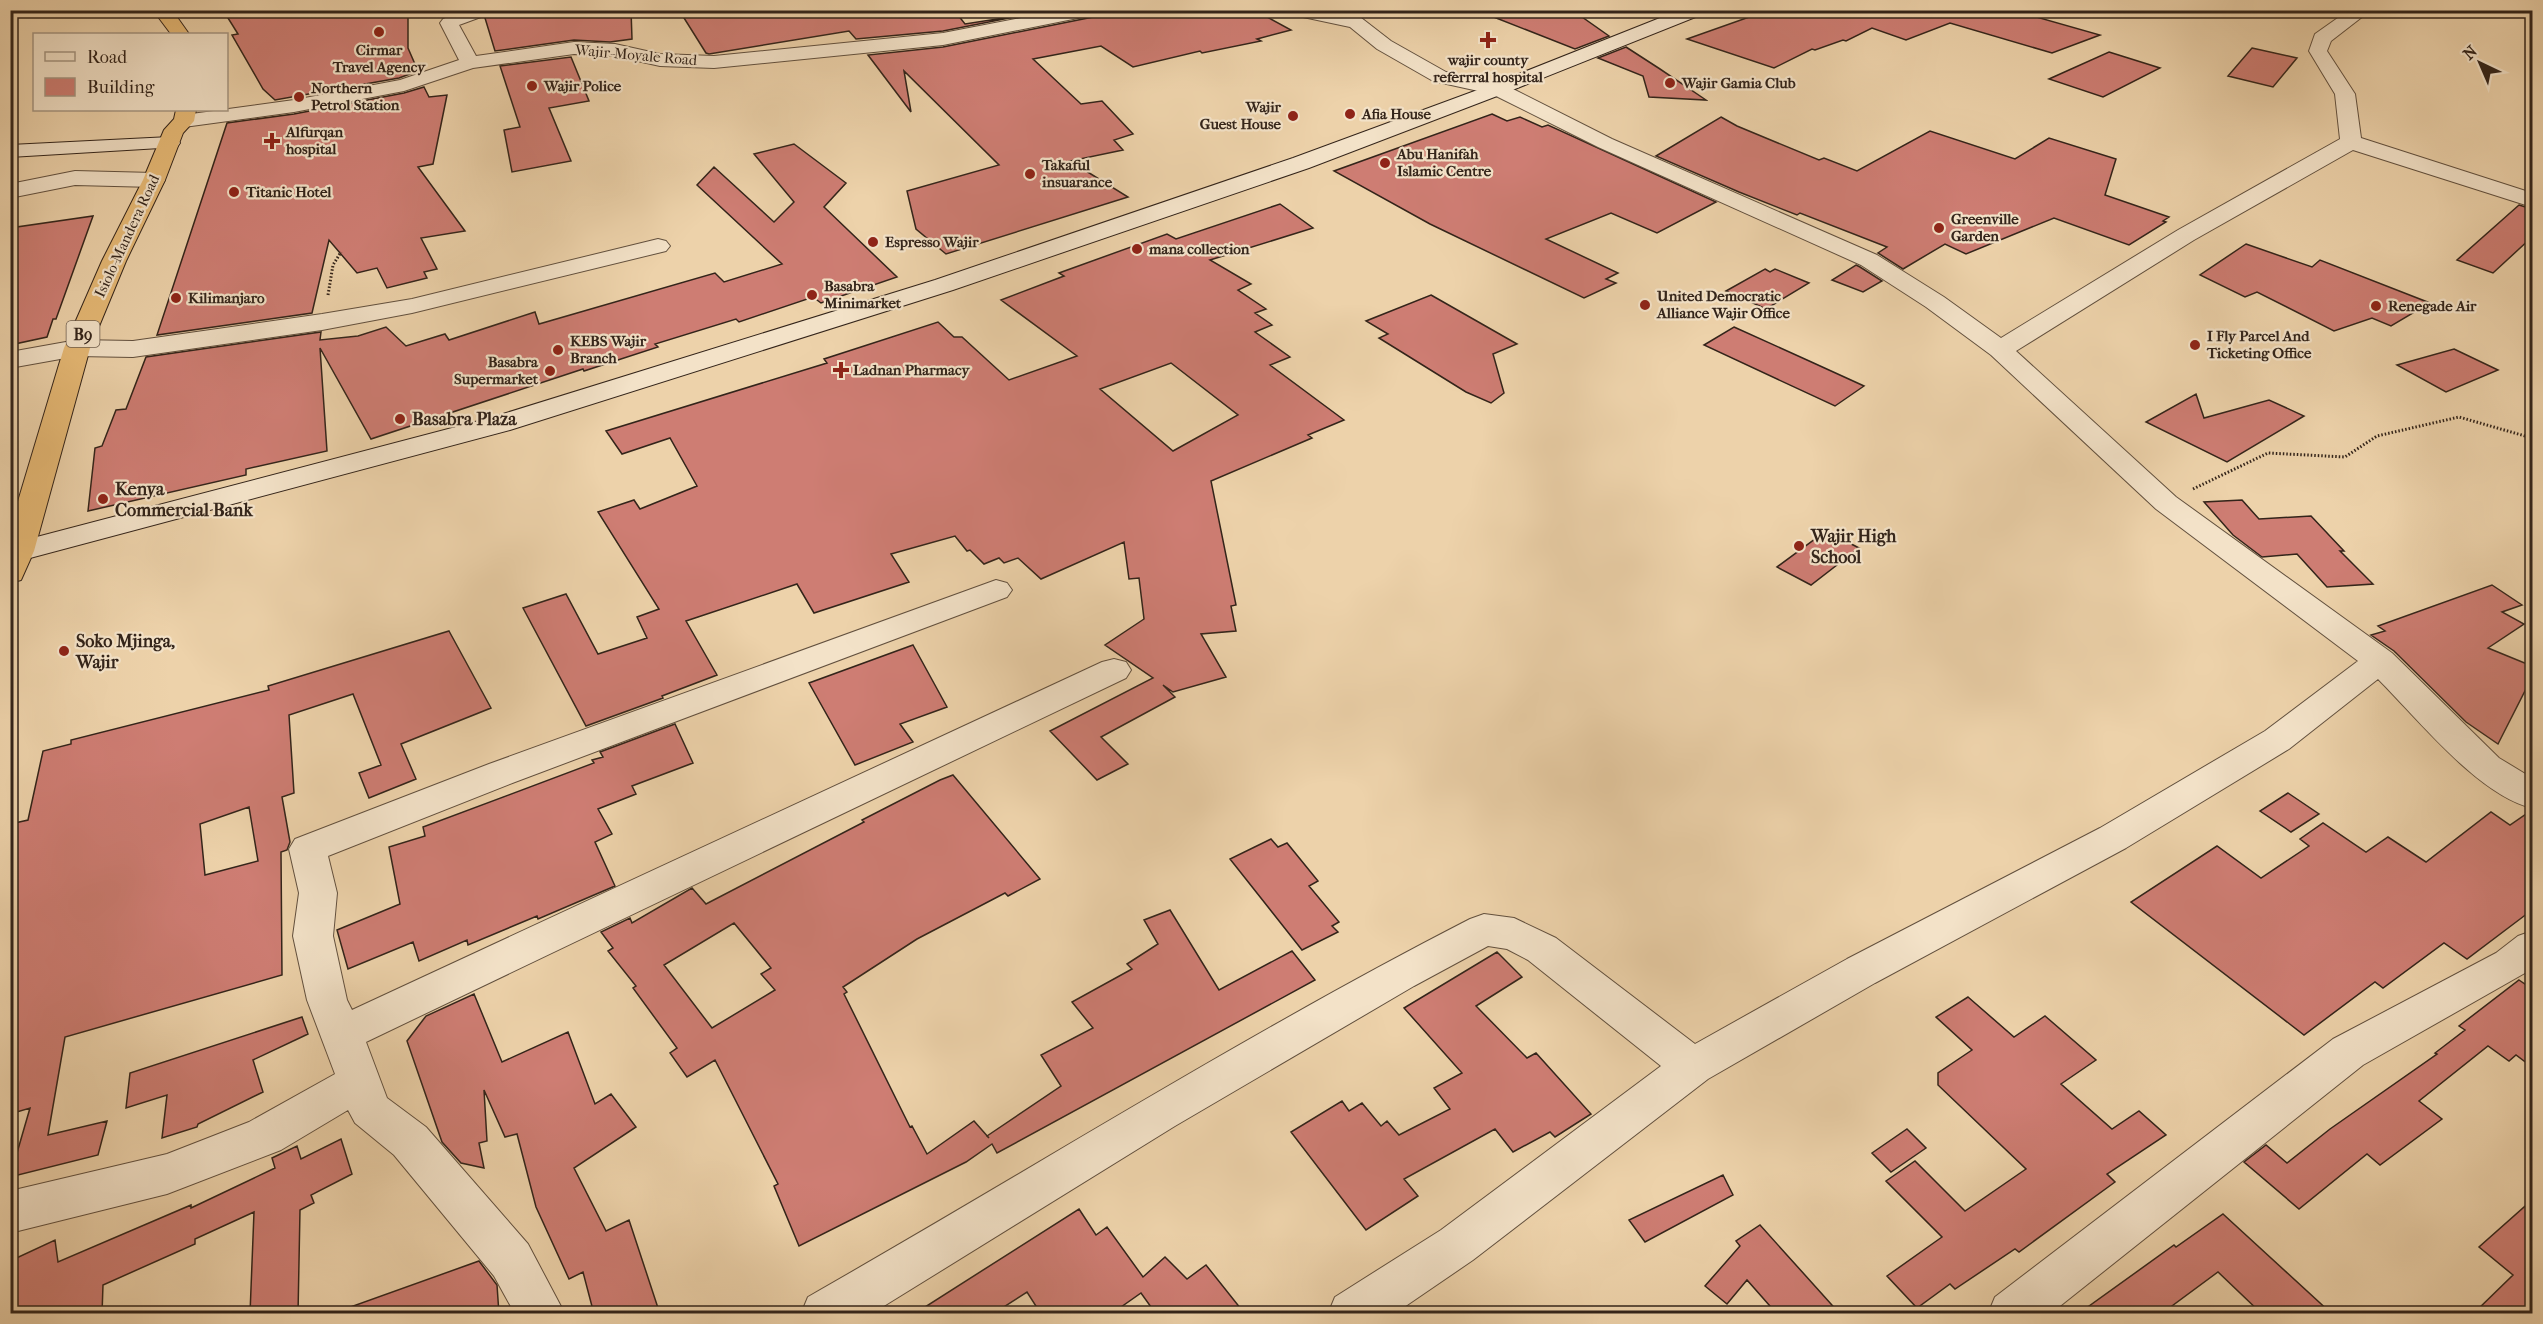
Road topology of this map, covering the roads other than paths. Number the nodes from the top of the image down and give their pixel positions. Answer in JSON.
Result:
{"nodes":[{"id":1,"x":162,"y":10,"type":"edge"},
{"id":2,"x":483,"y":10,"type":"edge"},
{"id":3,"x":1093,"y":10,"type":"edge"},
{"id":4,"x":1295,"y":10,"type":"edge"},
{"id":5,"x":1339,"y":10,"type":"edge"},
{"id":6,"x":1697,"y":10,"type":"edge"},
{"id":7,"x":2362,"y":10,"type":"edge"},
{"id":8,"x":1355,"y":23,"type":"junction"},
{"id":9,"x":179,"y":33,"type":"edge"},
{"id":10,"x":470,"y":63,"type":"junction"},
{"id":11,"x":1498,"y":90,"type":"junction"},
{"id":12,"x":185,"y":115,"type":"edge"},
{"id":13,"x":2351,"y":142,"type":"junction"},
{"id":14,"x":170,"y":143,"type":"junction"},
{"id":15,"x":61,"y":147,"type":"junction"},
{"id":16,"x":10,"y":152,"type":"edge"},
{"id":17,"x":154,"y":180,"type":"junction"},
{"id":18,"x":10,"y":191,"type":"edge"},
{"id":19,"x":2532,"y":200,"type":"edge"},
{"id":20,"x":658,"y":246,"type":"dead end"},
{"id":21,"x":77,"y":348,"type":"junction"},
{"id":22,"x":2000,"y":350,"type":"junction"},
{"id":23,"x":10,"y":360,"type":"edge"},
{"id":24,"x":13,"y":559,"type":"edge"},
{"id":25,"x":996,"y":590,"type":"dead end"},
{"id":26,"x":2380,"y":661,"type":"junction"},
{"id":27,"x":1114,"y":670,"type":"dead end"},
{"id":28,"x":2532,"y":795,"type":"edge"},
{"id":29,"x":2532,"y":947,"type":"edge"},
{"id":30,"x":342,"y":1034,"type":"junction"},
{"id":31,"x":1693,"y":1065,"type":"junction"},
{"id":32,"x":359,"y":1082,"type":"junction"},
{"id":33,"x":10,"y":1212,"type":"edge"},
{"id":34,"x":541,"y":1314,"type":"edge"},
{"id":35,"x":825,"y":1314,"type":"edge"},
{"id":36,"x":1352,"y":1314,"type":"edge"},
{"id":37,"x":2012,"y":1314,"type":"edge"}],
"edges":[{"from":1,"to":9,"type":"highway"},
{"from":2,"to":10,"type":"street"},
{"from":3,"to":10,"type":"street","name":"Wajir-Moyale Road"},
{"from":4,"to":8,"type":"street"},
{"from":5,"to":8,"type":"street"},
{"from":6,"to":11,"type":"street"},
{"from":7,"to":13,"type":"street"},
{"from":8,"to":11,"type":"street"},
{"from":10,"to":12,"type":"street","name":"Wajir-Moyale Road"},
{"from":11,"to":22,"type":"street"},
{"from":11,"to":24,"type":"street"},
{"from":12,"to":14,"type":"highway","name":"Isiolo-Mandera Road","number":"B9"},
{"from":12,"to":15,"type":"street","name":"Wajir-Moyale Road"},
{"from":13,"to":19,"type":"street"},
{"from":13,"to":22,"type":"street"},
{"from":14,"to":15,"type":"street"},
{"from":14,"to":17,"type":"highway","name":"Isiolo-Mandera Road","number":"B9"},
{"from":15,"to":16,"type":"street"},
{"from":17,"to":18,"type":"street"},
{"from":17,"to":21,"type":"highway","name":"Isiolo-Mandera Road","number":"B9"},
{"from":20,"to":21,"type":"street"},
{"from":21,"to":23,"type":"street"},
{"from":21,"to":24,"type":"highway","name":"Isiolo-Mandera Road","number":"B9"},
{"from":22,"to":26,"type":"street"},
{"from":25,"to":30,"type":"street"},
{"from":26,"to":28,"type":"street"},
{"from":26,"to":31,"type":"street"},
{"from":27,"to":30,"type":"street"},
{"from":29,"to":37,"type":"street"},
{"from":30,"to":32,"type":"street"},
{"from":31,"to":35,"type":"street"},
{"from":31,"to":36,"type":"street"},
{"from":32,"to":33,"type":"street"},
{"from":32,"to":34,"type":"street"}]}
